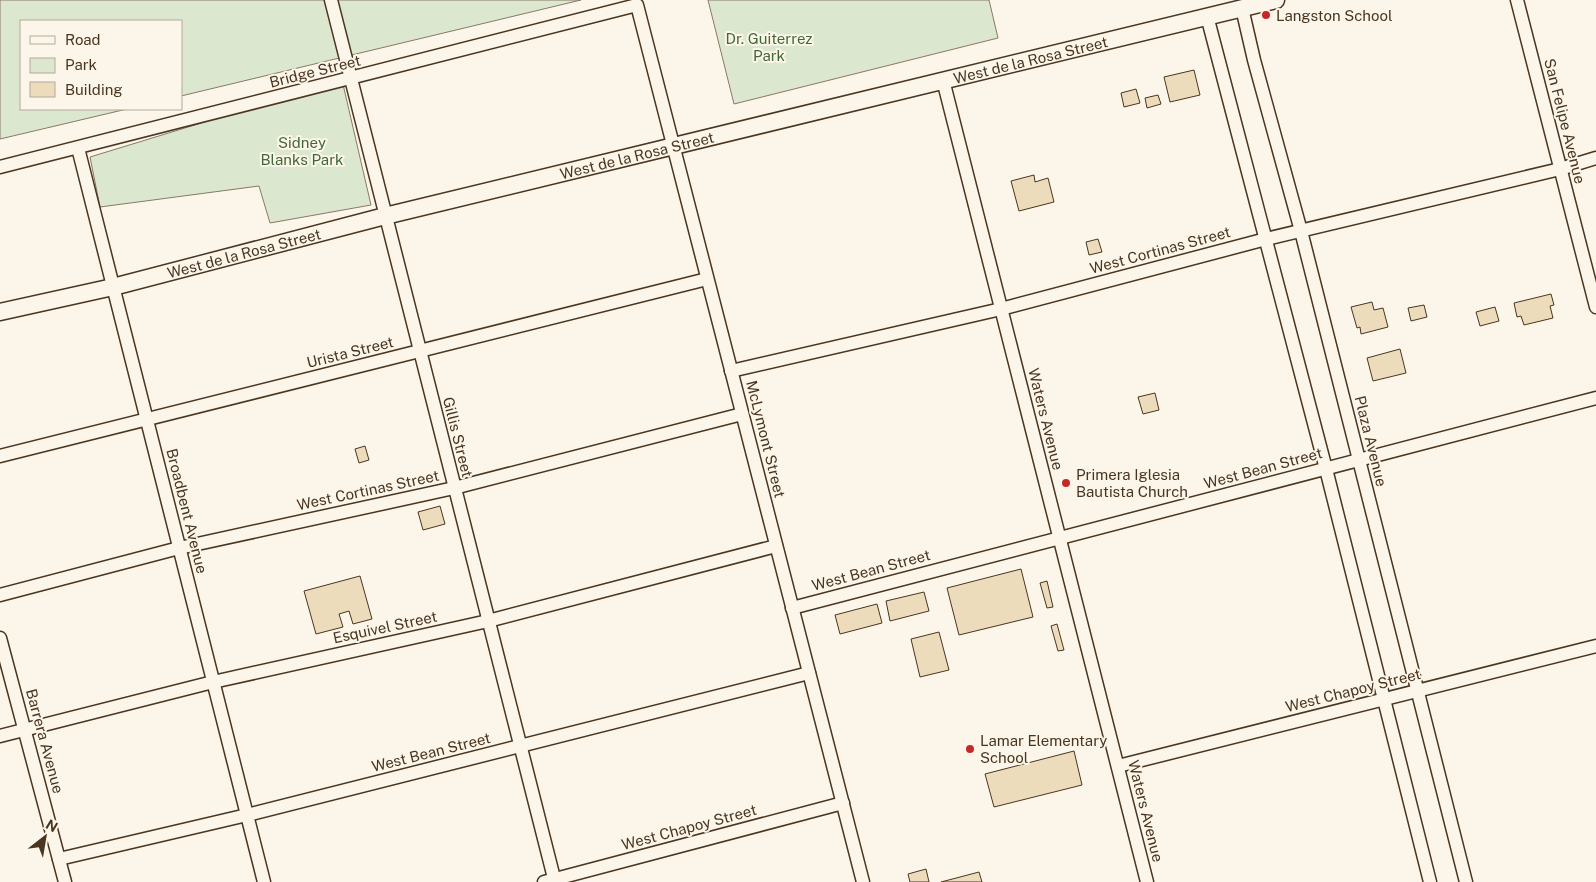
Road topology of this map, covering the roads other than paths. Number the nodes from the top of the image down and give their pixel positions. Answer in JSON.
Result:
{"nodes":[{"id":1,"x":331,"y":0,"type":"edge"},
{"id":2,"x":1276,"y":0,"type":"edge"},
{"id":3,"x":1517,"y":0,"type":"edge"},
{"id":4,"x":637,"y":5,"type":"joint"},
{"id":5,"x":1242,"y":8,"type":"junction"},
{"id":6,"x":1207,"y":16,"type":"junction"},
{"id":7,"x":350,"y":78,"type":"junction"},
{"id":8,"x":943,"y":80,"type":"junction"},
{"id":9,"x":673,"y":146,"type":"junction"},
{"id":10,"x":78,"y":148,"type":"junction"},
{"id":11,"x":1596,"y":158,"type":"edge"},
{"id":12,"x":0,"y":168,"type":"edge"},
{"id":13,"x":1560,"y":169,"type":"junction"},
{"id":14,"x":385,"y":216,"type":"junction"},
{"id":15,"x":1301,"y":231,"type":"junction"},
{"id":16,"x":1266,"y":239,"type":"junction"},
{"id":17,"x":708,"y":279,"type":"junction"},
{"id":18,"x":113,"y":287,"type":"junction"},
{"id":19,"x":1596,"y":307,"type":"edge"},
{"id":20,"x":1001,"y":309,"type":"junction"},
{"id":21,"x":0,"y":312,"type":"edge"},
{"id":22,"x":420,"y":351,"type":"junction"},
{"id":23,"x":731,"y":371,"type":"junction"},
{"id":24,"x":1596,"y":398,"type":"edge"},
{"id":25,"x":742,"y":414,"type":"junction"},
{"id":26,"x":147,"y":419,"type":"junction"},
{"id":27,"x":0,"y":456,"type":"edge"},
{"id":28,"x":1360,"y":460,"type":"junction"},
{"id":29,"x":1326,"y":469,"type":"junction"},
{"id":30,"x":454,"y":488,"type":"junction"},
{"id":31,"x":1060,"y":538,"type":"junction"},
{"id":32,"x":776,"y":546,"type":"junction"},
{"id":33,"x":179,"y":548,"type":"junction"},
{"id":34,"x":0,"y":595,"type":"edge"},
{"id":35,"x":792,"y":608,"type":"junction"},
{"id":36,"x":488,"y":621,"type":"junction"},
{"id":37,"x":0,"y":638,"type":"edge"},
{"id":38,"x":1596,"y":646,"type":"edge"},
{"id":39,"x":809,"y":673,"type":"junction"},
{"id":40,"x":213,"y":682,"type":"junction"},
{"id":41,"x":1418,"y":690,"type":"junction"},
{"id":42,"x":1384,"y":699,"type":"junction"},
{"id":43,"x":25,"y":729,"type":"junction"},
{"id":44,"x":0,"y":736,"type":"edge"},
{"id":45,"x":520,"y":747,"type":"junction"},
{"id":46,"x":1118,"y":766,"type":"junction"},
{"id":47,"x":842,"y":804,"type":"junction"},
{"id":48,"x":247,"y":815,"type":"junction"},
{"id":49,"x":59,"y":859,"type":"junction"},
{"id":50,"x":551,"y":881,"type":"edge"},
{"id":51,"x":65,"y":882,"type":"edge"},
{"id":52,"x":264,"y":882,"type":"edge"},
{"id":53,"x":863,"y":882,"type":"edge"},
{"id":54,"x":1147,"y":882,"type":"edge"},
{"id":55,"x":1430,"y":882,"type":"edge"},
{"id":56,"x":1466,"y":882,"type":"edge"}],
"edges":[{"from":1,"to":7,"type":"street","name":"Gillis Street"},
{"from":2,"to":5,"type":"street","name":"West de la Rosa Street"},
{"from":3,"to":13,"type":"street","name":"San Felipe Avenue"},
{"from":4,"to":7,"type":"street","name":"Bridge Street"},
{"from":4,"to":9,"type":"street","name":"McLymont Street"},
{"from":5,"to":6,"type":"street","name":"West de la Rosa Street"},
{"from":5,"to":15,"type":"street","name":"Plaza Avenue"},
{"from":6,"to":8,"type":"street","name":"West de la Rosa Street"},
{"from":6,"to":16,"type":"street"},
{"from":7,"to":10,"type":"street","name":"Bridge Street"},
{"from":7,"to":14,"type":"street","name":"Gillis Street"},
{"from":8,"to":9,"type":"street","name":"West de la Rosa Street"},
{"from":8,"to":20,"type":"street","name":"Waters Avenue"},
{"from":9,"to":14,"type":"street","name":"West de la Rosa Street"},
{"from":9,"to":17,"type":"street","name":"McLymont Street"},
{"from":10,"to":12,"type":"street","name":"Bridge Street"},
{"from":10,"to":18,"type":"street","name":"Broadbent Avenue"},
{"from":11,"to":13,"type":"street","name":"West Cortinas Street"},
{"from":13,"to":15,"type":"street","name":"West Cortinas Street"},
{"from":13,"to":19,"type":"street","name":"San Felipe Avenue"},
{"from":14,"to":18,"type":"street","name":"West de la Rosa Street"},
{"from":14,"to":22,"type":"street","name":"Gillis Street"},
{"from":15,"to":16,"type":"street","name":"West Cortinas Street"},
{"from":15,"to":28,"type":"street","name":"Plaza Avenue"},
{"from":16,"to":20,"type":"street","name":"West Cortinas Street"},
{"from":16,"to":29,"type":"street"},
{"from":17,"to":22,"type":"street","name":"Urista Street"},
{"from":17,"to":23,"type":"street","name":"McLymont Street"},
{"from":18,"to":21,"type":"street","name":"West de la Rosa Street"},
{"from":18,"to":26,"type":"street","name":"Broadbent Avenue"},
{"from":20,"to":23,"type":"street","name":"West Cortinas Street"},
{"from":20,"to":31,"type":"street","name":"Waters Avenue"},
{"from":22,"to":26,"type":"street","name":"Urista Street"},
{"from":22,"to":30,"type":"street","name":"Gillis Street"},
{"from":23,"to":25,"type":"street","name":"McLymont Street"},
{"from":24,"to":28,"type":"street","name":"West Bean Street"},
{"from":25,"to":30,"type":"street","name":"West Cortinas Street"},
{"from":25,"to":32,"type":"street","name":"McLymont Street"},
{"from":26,"to":27,"type":"street","name":"Urista Street"},
{"from":26,"to":33,"type":"street","name":"Broadbent Avenue"},
{"from":28,"to":29,"type":"street","name":"West Bean Street"},
{"from":28,"to":41,"type":"street","name":"Plaza Avenue"},
{"from":29,"to":31,"type":"street","name":"West Bean Street"},
{"from":29,"to":42,"type":"street"},
{"from":30,"to":33,"type":"street","name":"West Cortinas Street"},
{"from":30,"to":36,"type":"street","name":"Gillis Street"},
{"from":31,"to":35,"type":"street","name":"West Bean Street"},
{"from":31,"to":46,"type":"street","name":"Waters Avenue"},
{"from":32,"to":35,"type":"street","name":"McLymont Street"},
{"from":32,"to":36,"type":"street","name":"Esquivel Street"},
{"from":33,"to":34,"type":"street","name":"West Cortinas Street"},
{"from":33,"to":40,"type":"street","name":"Broadbent Avenue"},
{"from":35,"to":39,"type":"street","name":"McLymont Street"},
{"from":36,"to":40,"type":"street","name":"Esquivel Street"},
{"from":36,"to":45,"type":"street","name":"Gillis Street"},
{"from":37,"to":43,"type":"street","name":"Barrera Avenue"},
{"from":38,"to":41,"type":"street","name":"West Chapoy Street"},
{"from":39,"to":45,"type":"street","name":"West Bean Street"},
{"from":39,"to":47,"type":"street","name":"McLymont Street"},
{"from":40,"to":43,"type":"street","name":"Esquivel Street"},
{"from":40,"to":48,"type":"street","name":"Broadbent Avenue"},
{"from":41,"to":42,"type":"street","name":"West Chapoy Street"},
{"from":41,"to":56,"type":"street","name":"Plaza Avenue"},
{"from":42,"to":46,"type":"street","name":"West Chapoy Street"},
{"from":42,"to":55,"type":"street"},
{"from":43,"to":44,"type":"street","name":"Esquivel Street"},
{"from":43,"to":49,"type":"street","name":"Barrera Avenue"},
{"from":45,"to":48,"type":"street","name":"West Bean Street"},
{"from":45,"to":50,"type":"street","name":"Gillis Street"},
{"from":46,"to":54,"type":"street","name":"Waters Avenue"},
{"from":47,"to":50,"type":"street","name":"West Chapoy Street"},
{"from":47,"to":53,"type":"street","name":"McLymont Street"},
{"from":48,"to":49,"type":"street","name":"West Bean Street"},
{"from":48,"to":52,"type":"street","name":"Broadbent Avenue"},
{"from":49,"to":51,"type":"street","name":"Barrera Avenue"}]}
